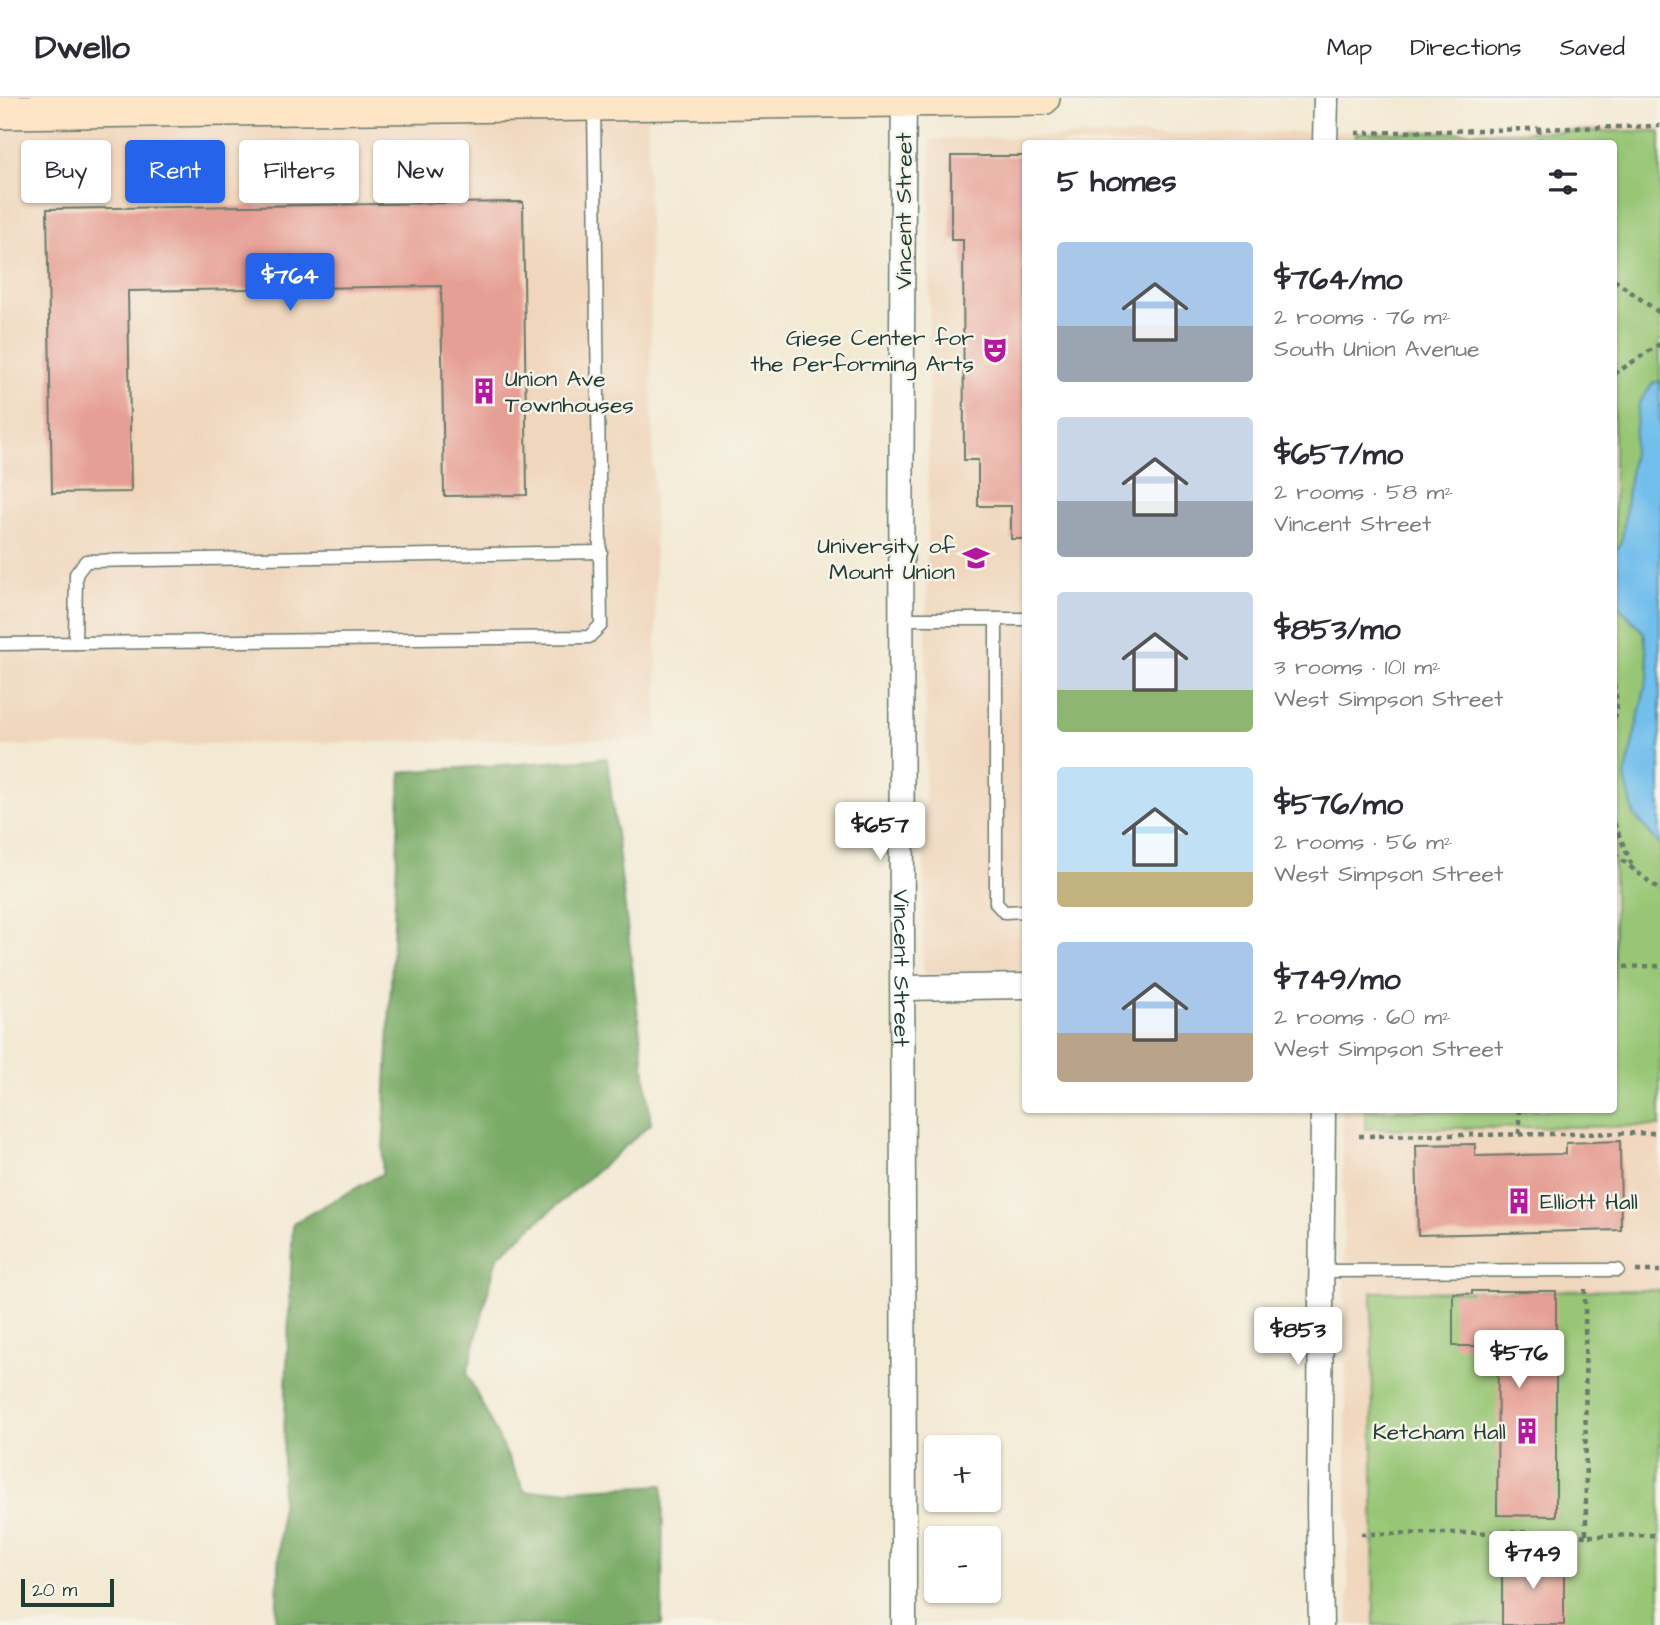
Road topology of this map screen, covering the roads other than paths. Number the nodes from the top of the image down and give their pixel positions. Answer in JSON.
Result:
{"nodes":[{"id":1,"x":1043,"y":98,"type":"edge"},
{"id":2,"x":1326,"y":98,"type":"edge"},
{"id":3,"x":904,"y":99,"type":"edge"},
{"id":4,"x":420,"y":102,"type":"edge"},
{"id":5,"x":184,"y":104,"type":"edge"},
{"id":6,"x":594,"y":104,"type":"junction"},
{"id":7,"x":0,"y":112,"type":"edge"},
{"id":8,"x":1325,"y":140,"type":"edge"},
{"id":9,"x":601,"y":552,"type":"junction"},
{"id":10,"x":901,"y":618,"type":"junction"},
{"id":11,"x":996,"y":619,"type":"junction"},
{"id":12,"x":1022,"y":619,"type":"edge"},
{"id":13,"x":75,"y":643,"type":"junction"},
{"id":14,"x":0,"y":644,"type":"edge"},
{"id":15,"x":1022,"y":911,"type":"edge"},
{"id":16,"x":1022,"y":985,"type":"edge"},
{"id":17,"x":904,"y":988,"type":"junction"},
{"id":18,"x":1323,"y":1113,"type":"edge"},
{"id":19,"x":1618,"y":1270,"type":"dead end"},
{"id":20,"x":1321,"y":1271,"type":"junction"},
{"id":21,"x":904,"y":1625,"type":"edge"},
{"id":22,"x":1321,"y":1625,"type":"edge"}],
"edges":[{"from":1,"to":3,"type":"main road"},
{"from":2,"to":8,"type":"street"},
{"from":3,"to":6,"type":"main road"},
{"from":3,"to":10,"type":"street","name":"Vincent Street"},
{"from":4,"to":5,"type":"main road"},
{"from":4,"to":6,"type":"main road"},
{"from":5,"to":7,"type":"main road"},
{"from":6,"to":9,"type":"lane"},
{"from":9,"to":13,"type":"lane"},
{"from":9,"to":13,"type":"lane"},
{"from":10,"to":11,"type":"lane"},
{"from":10,"to":17,"type":"street","name":"Vincent Street"},
{"from":11,"to":12,"type":"lane"},
{"from":11,"to":15,"type":"lane"},
{"from":13,"to":14,"type":"lane"},
{"from":16,"to":17,"type":"street"},
{"from":17,"to":21,"type":"street","name":"Vincent Street"},
{"from":18,"to":20,"type":"street"},
{"from":19,"to":20,"type":"lane"},
{"from":20,"to":22,"type":"street"}]}
